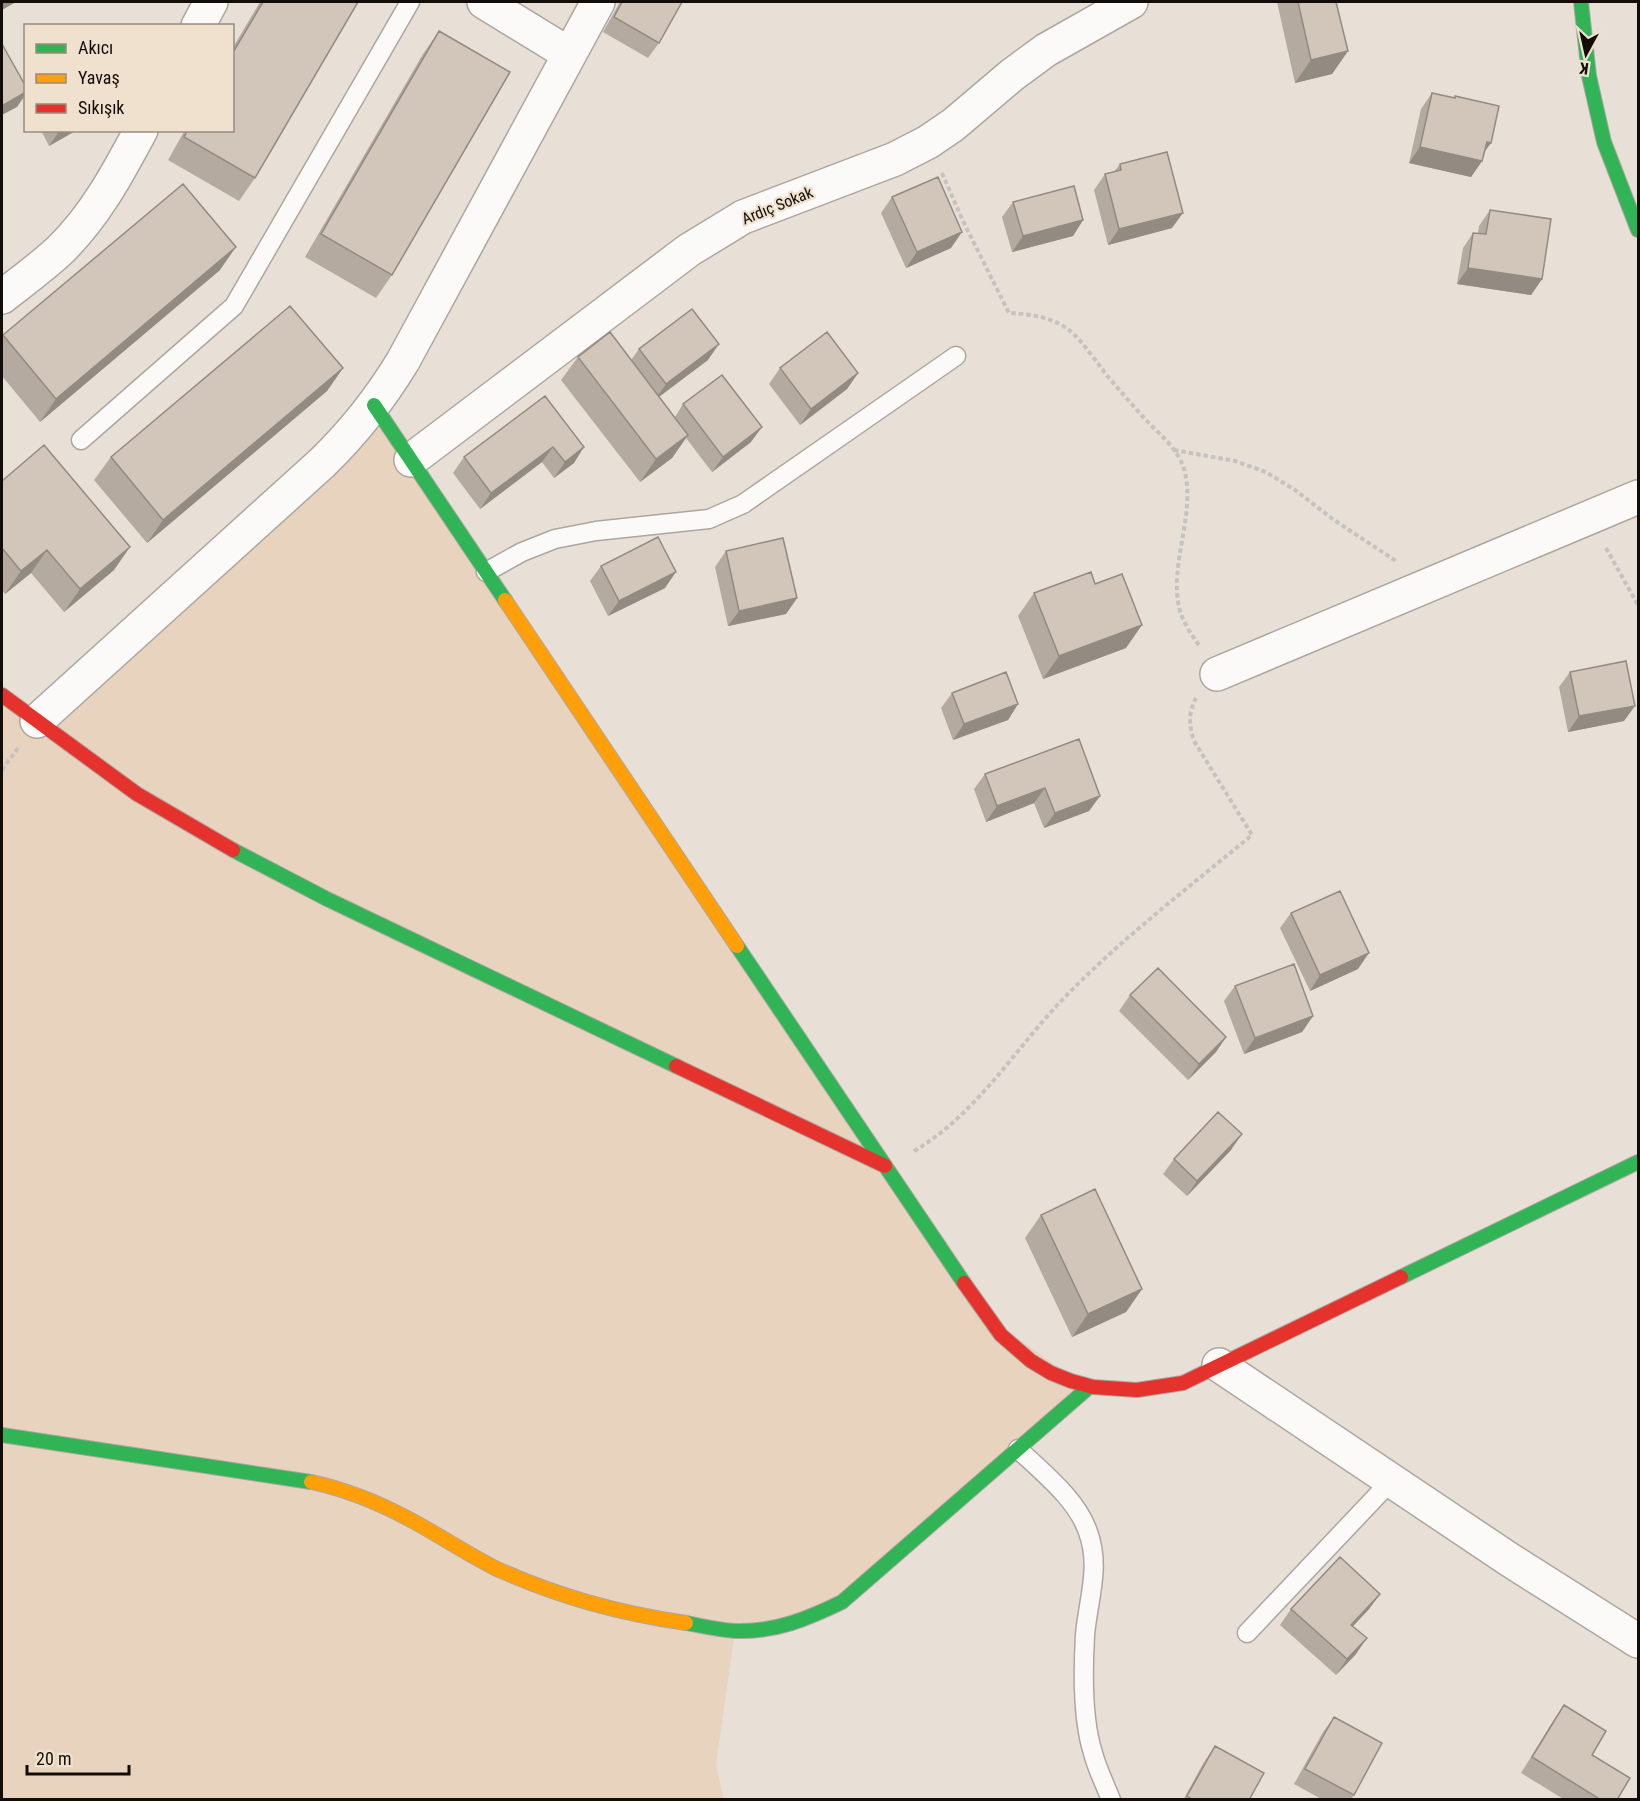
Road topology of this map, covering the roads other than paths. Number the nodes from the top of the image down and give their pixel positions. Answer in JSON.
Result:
{"nodes":[{"id":1,"x":211,"y":2,"type":"edge"},
{"id":2,"x":410,"y":2,"type":"edge"},
{"id":3,"x":484,"y":2,"type":"edge"},
{"id":4,"x":598,"y":2,"type":"edge"},
{"id":5,"x":1131,"y":2,"type":"edge"},
{"id":6,"x":1581,"y":2,"type":"edge"},
{"id":7,"x":199,"y":24,"type":"edge"},
{"id":8,"x":569,"y":54,"type":"junction"},
{"id":9,"x":140,"y":132,"type":"edge"},
{"id":10,"x":1638,"y":230,"type":"edge"},
{"id":11,"x":2,"y":297,"type":"edge"},
{"id":12,"x":956,"y":356,"type":"dead end"},
{"id":13,"x":374,"y":405,"type":"junction"},
{"id":14,"x":81,"y":440,"type":"dead end"},
{"id":15,"x":411,"y":460,"type":"junction"},
{"id":16,"x":1638,"y":497,"type":"edge"},
{"id":17,"x":486,"y":572,"type":"junction"},
{"id":18,"x":1217,"y":674,"type":"road end"},
{"id":19,"x":2,"y":695,"type":"edge"},
{"id":20,"x":37,"y":721,"type":"junction"},
{"id":21,"x":1638,"y":1162,"type":"edge"},
{"id":22,"x":886,"y":1167,"type":"junction"},
{"id":23,"x":1219,"y":1365,"type":"junction"},
{"id":24,"x":1088,"y":1388,"type":"junction"},
{"id":25,"x":2,"y":1435,"type":"edge"},
{"id":26,"x":1018,"y":1449,"type":"junction"},
{"id":27,"x":1391,"y":1481,"type":"junction"},
{"id":28,"x":1247,"y":1633,"type":"dead end"},
{"id":29,"x":1638,"y":1641,"type":"edge"},
{"id":30,"x":1112,"y":1800,"type":"edge"}],
"edges":[{"from":1,"to":7,"type":"street"},
{"from":2,"to":14,"type":"lane"},
{"from":3,"to":8,"type":"street"},
{"from":4,"to":8,"type":"street"},
{"from":5,"to":15,"type":"street","name":"Ardıç Sokak"},
{"from":6,"to":10,"type":"street"},
{"from":8,"to":13,"type":"street"},
{"from":9,"to":11,"type":"street"},
{"from":12,"to":17,"type":"lane"},
{"from":13,"to":15,"type":"street"},
{"from":13,"to":20,"type":"street"},
{"from":15,"to":17,"type":"street"},
{"from":16,"to":18,"type":"street"},
{"from":17,"to":22,"type":"street"},
{"from":19,"to":20,"type":"street"},
{"from":20,"to":22,"type":"street"},
{"from":21,"to":23,"type":"street"},
{"from":22,"to":24,"type":"street"},
{"from":23,"to":24,"type":"street"},
{"from":23,"to":27,"type":"street"},
{"from":24,"to":26,"type":"street"},
{"from":25,"to":26,"type":"street"},
{"from":26,"to":30,"type":"lane"},
{"from":27,"to":28,"type":"lane"},
{"from":27,"to":29,"type":"street"}]}
